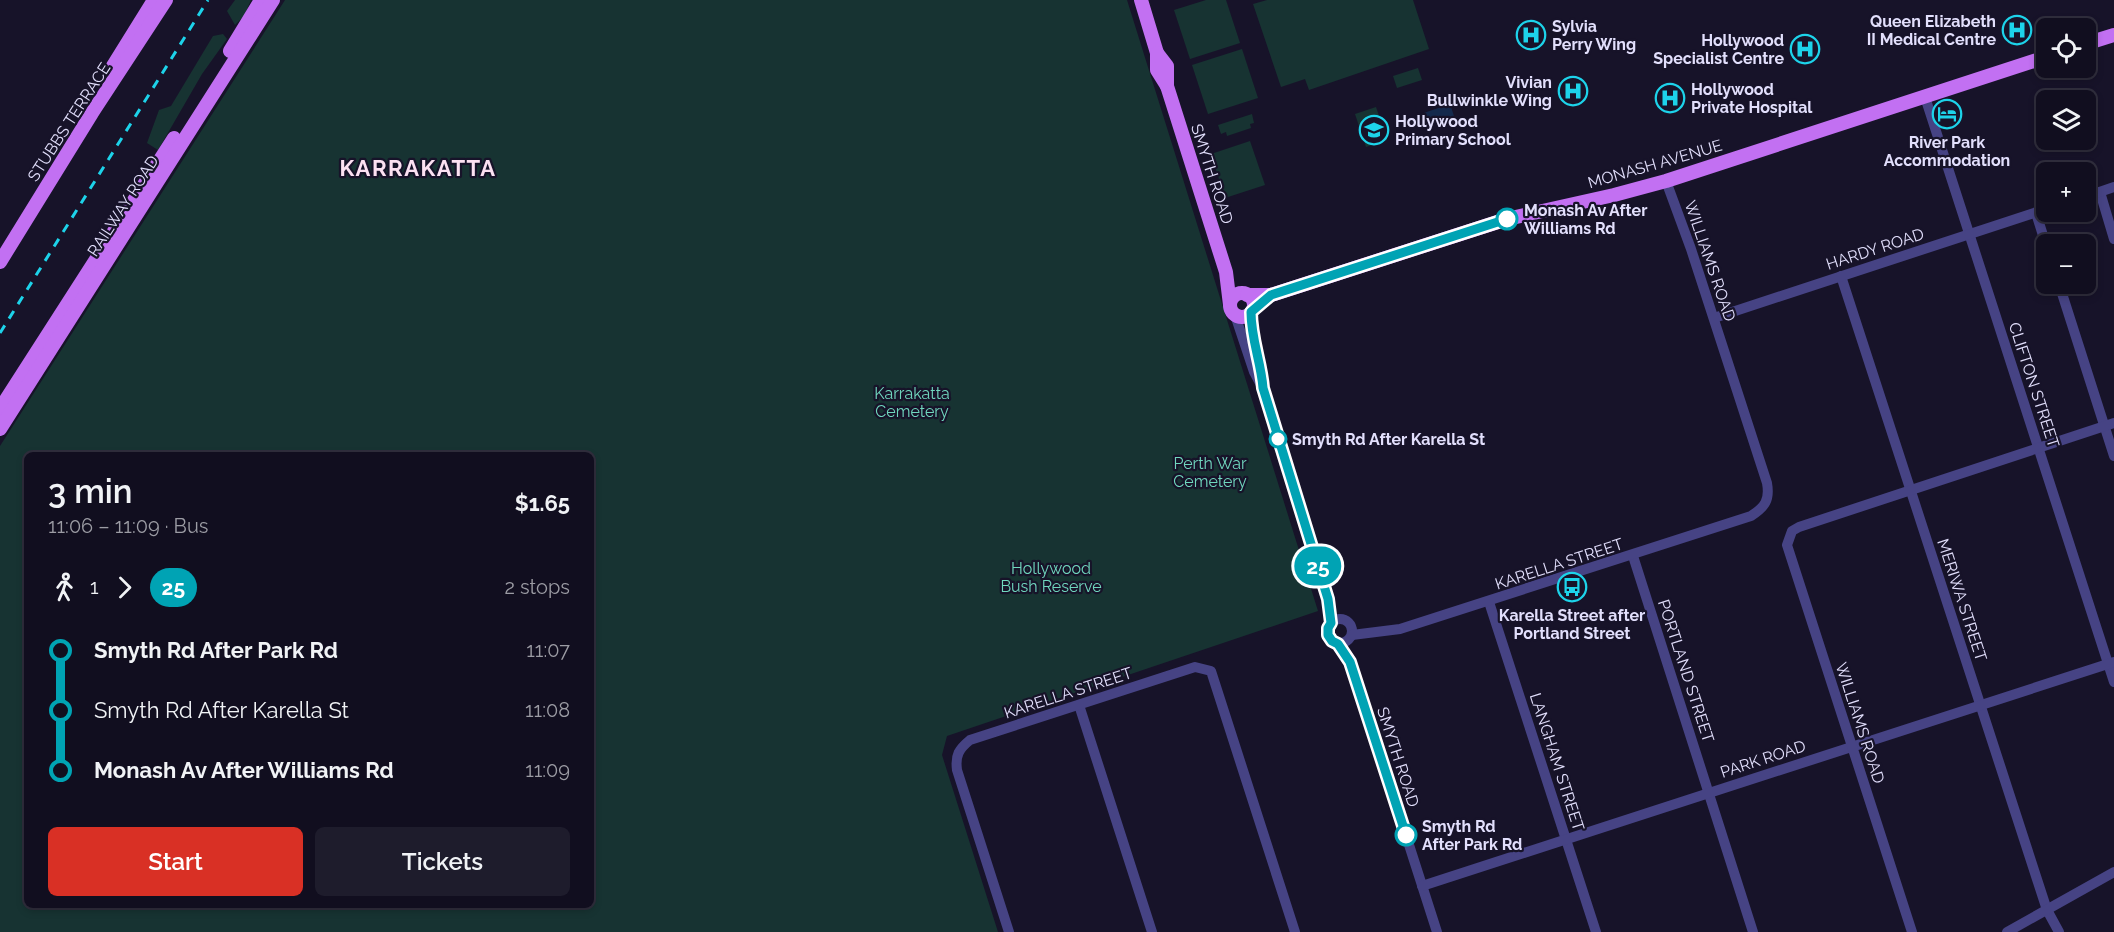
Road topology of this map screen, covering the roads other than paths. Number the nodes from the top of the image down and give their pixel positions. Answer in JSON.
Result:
{"nodes":[{"id":1,"x":154,"y":0,"type":"edge"},
{"id":2,"x":166,"y":0,"type":"edge"},
{"id":3,"x":261,"y":0,"type":"edge"},
{"id":4,"x":273,"y":0,"type":"edge"},
{"id":5,"x":1141,"y":0,"type":"edge"},
{"id":6,"x":2114,"y":35,"type":"edge"},
{"id":7,"x":2096,"y":41,"type":"edge"},
{"id":8,"x":2036,"y":60,"type":"edge"},
{"id":9,"x":1925,"y":97,"type":"junction"},
{"id":10,"x":1666,"y":181,"type":"junction"},
{"id":11,"x":2114,"y":187,"type":"edge"},
{"id":12,"x":2100,"y":192,"type":"junction"},
{"id":13,"x":2096,"y":193,"type":"edge"},
{"id":14,"x":2036,"y":213,"type":"edge"},
{"id":15,"x":1970,"y":234,"type":"junction"},
{"id":16,"x":2114,"y":239,"type":"edge"},
{"id":17,"x":0,"y":246,"type":"edge"},
{"id":18,"x":0,"y":262,"type":"edge"},
{"id":19,"x":1226,"y":272,"type":"junction"},
{"id":20,"x":1841,"y":276,"type":"junction"},
{"id":21,"x":2063,"y":294,"type":"edge"},
{"id":22,"x":1246,"y":295,"type":"junction"},
{"id":23,"x":1271,"y":295,"type":"junction"},
{"id":24,"x":1233,"y":310,"type":"junction"},
{"id":25,"x":1252,"y":311,"type":"junction"},
{"id":26,"x":1713,"y":318,"type":"junction"},
{"id":27,"x":1263,"y":388,"type":"junction"},
{"id":28,"x":0,"y":409,"type":"edge"},
{"id":29,"x":2109,"y":424,"type":"edge"},
{"id":30,"x":0,"y":429,"type":"edge"},
{"id":31,"x":2038,"y":448,"type":"junction"},
{"id":32,"x":2114,"y":456,"type":"edge"},
{"id":33,"x":1911,"y":490,"type":"junction"},
{"id":34,"x":1751,"y":516,"type":"joint"},
{"id":35,"x":1633,"y":555,"type":"junction"},
{"id":36,"x":1489,"y":602,"type":"junction"},
{"id":37,"x":1345,"y":628,"type":"junction"},
{"id":38,"x":1338,"y":644,"type":"junction"},
{"id":39,"x":1350,"y":662,"type":"junction"},
{"id":40,"x":2111,"y":663,"type":"edge"},
{"id":41,"x":2114,"y":682,"type":"edge"},
{"id":42,"x":1079,"y":705,"type":"junction"},
{"id":43,"x":1980,"y":705,"type":"junction"},
{"id":44,"x":1852,"y":746,"type":"junction"},
{"id":45,"x":1709,"y":792,"type":"junction"},
{"id":46,"x":1566,"y":838,"type":"junction"},
{"id":47,"x":2114,"y":872,"type":"edge"},
{"id":48,"x":1422,"y":886,"type":"junction"},
{"id":49,"x":2047,"y":910,"type":"junction"},
{"id":50,"x":1009,"y":932,"type":"edge"},
{"id":51,"x":1152,"y":932,"type":"edge"},
{"id":52,"x":1295,"y":932,"type":"edge"},
{"id":53,"x":1437,"y":932,"type":"edge"},
{"id":54,"x":1596,"y":932,"type":"edge"},
{"id":55,"x":1753,"y":932,"type":"edge"},
{"id":56,"x":1912,"y":932,"type":"edge"},
{"id":57,"x":2007,"y":932,"type":"edge"},
{"id":58,"x":2059,"y":932,"type":"edge"}],
"edges":[{"from":1,"to":17,"type":"main road","name":"STUBBS TERRACE"},
{"from":2,"to":18,"type":"main road","name":"STUBBS TERRACE"},
{"from":3,"to":28,"type":"main road","name":"RAILWAY ROAD"},
{"from":4,"to":30,"type":"main road","name":"RAILWAY ROAD"},
{"from":5,"to":19,"type":"main road","name":"SMYTH ROAD"},
{"from":6,"to":7,"type":"main road"},
{"from":8,"to":9,"type":"main road","name":"MONASH AVENUE"},
{"from":9,"to":10,"type":"main road","name":"MONASH AVENUE"},
{"from":9,"to":15,"type":"street","name":"CLIFTON STREET"},
{"from":10,"to":23,"type":"main road","name":"MONASH AVENUE"},
{"from":10,"to":26,"type":"street","name":"WILLIAMS ROAD"},
{"from":11,"to":12,"type":"street"},
{"from":12,"to":13,"type":"street"},
{"from":12,"to":16,"type":"street"},
{"from":14,"to":15,"type":"street","name":"HARDY ROAD"},
{"from":15,"to":20,"type":"street","name":"HARDY ROAD"},
{"from":15,"to":31,"type":"street","name":"CLIFTON STREET"},
{"from":19,"to":22,"type":"main road","name":"SMYTH ROAD"},
{"from":19,"to":24,"type":"main road","name":"SMYTH ROAD"},
{"from":20,"to":26,"type":"street","name":"HARDY ROAD"},
{"from":20,"to":33,"type":"street","name":"MERIWA STREET"},
{"from":21,"to":29,"type":"street"},
{"from":22,"to":23,"type":"main road","name":"MONASH AVENUE"},
{"from":22,"to":24,"type":"main road"},
{"from":22,"to":25,"type":"main road"},
{"from":23,"to":25,"type":"main road","name":"MONASH AVENUE"},
{"from":24,"to":25,"type":"main road"},
{"from":24,"to":27,"type":"street","name":"SMYTH ROAD"},
{"from":25,"to":27,"type":"street","name":"SMYTH ROAD"},
{"from":26,"to":34,"type":"street","name":"WILLIAMS ROAD"},
{"from":27,"to":37,"type":"street","name":"SMYTH ROAD"},
{"from":29,"to":31,"type":"street"},
{"from":29,"to":32,"type":"street"},
{"from":31,"to":33,"type":"street"},
{"from":31,"to":40,"type":"street","name":"CLIFTON STREET"},
{"from":33,"to":43,"type":"street","name":"MERIWA STREET"},
{"from":33,"to":44,"type":"street","name":"WILLIAMS ROAD"},
{"from":34,"to":35,"type":"street","name":"KARELLA STREET"},
{"from":35,"to":36,"type":"street","name":"KARELLA STREET"},
{"from":35,"to":45,"type":"street","name":"PORTLAND STREET"},
{"from":36,"to":37,"type":"street","name":"KARELLA STREET"},
{"from":36,"to":46,"type":"street","name":"LANGHAM STREET"},
{"from":37,"to":38,"type":"street"},
{"from":37,"to":38,"type":"street","name":"SMYTH ROAD"},
{"from":37,"to":39,"type":"street","name":"SMYTH ROAD"},
{"from":38,"to":39,"type":"street","name":"SMYTH ROAD"},
{"from":39,"to":48,"type":"street","name":"SMYTH ROAD"},
{"from":40,"to":41,"type":"street","name":"CLIFTON STREET"},
{"from":40,"to":43,"type":"street","name":"PARK ROAD"},
{"from":42,"to":50,"type":"street","name":"KARELLA STREET"},
{"from":42,"to":51,"type":"street"},
{"from":42,"to":52,"type":"street","name":"KARELLA STREET"},
{"from":43,"to":44,"type":"street","name":"PARK ROAD"},
{"from":43,"to":49,"type":"street","name":"MERIWA STREET"},
{"from":44,"to":45,"type":"street","name":"PARK ROAD"},
{"from":44,"to":56,"type":"street","name":"WILLIAMS ROAD"},
{"from":45,"to":46,"type":"street","name":"PARK ROAD"},
{"from":45,"to":55,"type":"street","name":"PORTLAND STREET"},
{"from":46,"to":48,"type":"street","name":"PARK ROAD"},
{"from":46,"to":54,"type":"street","name":"LANGHAM STREET"},
{"from":47,"to":49,"type":"street"},
{"from":48,"to":53,"type":"street","name":"SMYTH ROAD"},
{"from":49,"to":57,"type":"street"},
{"from":49,"to":58,"type":"street","name":"MERIWA STREET"}]}
